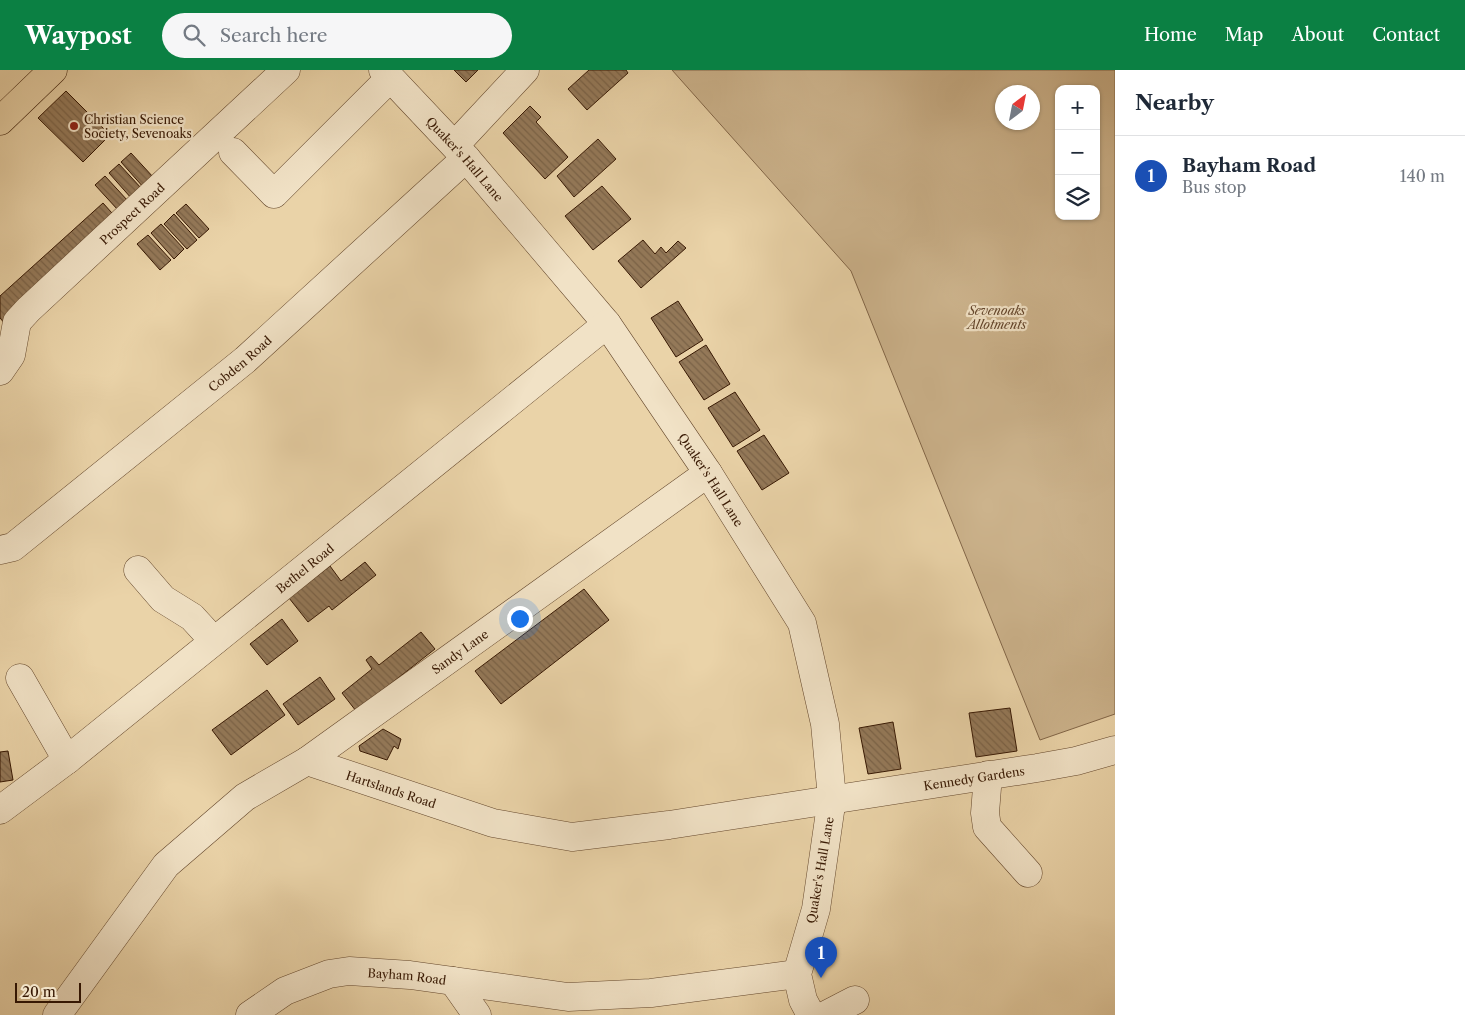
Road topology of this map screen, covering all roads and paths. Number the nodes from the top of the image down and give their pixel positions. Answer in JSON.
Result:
{"nodes":[{"id":1,"x":53,"y":70,"type":"edge"},
{"id":2,"x":286,"y":70,"type":"edge"},
{"id":3,"x":525,"y":70,"type":"edge"},
{"id":4,"x":387,"y":74,"type":"edge"},
{"id":5,"x":0,"y":122,"type":"edge"},
{"id":6,"x":460,"y":151,"type":"junction"},
{"id":7,"x":233,"y":152,"type":"dead end"},
{"id":8,"x":607,"y":324,"type":"junction"},
{"id":9,"x":0,"y":371,"type":"edge"},
{"id":10,"x":708,"y":473,"type":"junction"},
{"id":11,"x":0,"y":550,"type":"edge"},
{"id":12,"x":138,"y":570,"type":"dead end"},
{"id":13,"x":214,"y":640,"type":"junction"},
{"id":14,"x":20,"y":678,"type":"dead end"},
{"id":15,"x":1115,"y":750,"type":"edge"},
{"id":16,"x":67,"y":760,"type":"junction"},
{"id":17,"x":307,"y":761,"type":"junction"},
{"id":18,"x":988,"y":775,"type":"junction"},
{"id":19,"x":832,"y":798,"type":"junction"},
{"id":20,"x":0,"y":810,"type":"edge"},
{"id":21,"x":1028,"y":873,"type":"dead end"},
{"id":22,"x":797,"y":974,"type":"junction"},
{"id":23,"x":453,"y":981,"type":"junction"},
{"id":24,"x":856,"y":1000,"type":"dead end"},
{"id":25,"x":57,"y":1015,"type":"edge"},
{"id":26,"x":250,"y":1015,"type":"edge"},
{"id":27,"x":477,"y":1015,"type":"edge"},
{"id":28,"x":811,"y":1015,"type":"edge"},
{"id":29,"x":826,"y":1015,"type":"edge"}],
"edges":[{"from":1,"to":5,"type":"main road"},
{"from":2,"to":9,"type":"street","name":"Prospect Road"},
{"from":3,"to":6,"type":"street","name":"Cobden Road"},
{"from":4,"to":6,"type":"street","name":"Quaker's Hall Lane"},
{"from":4,"to":7,"type":"street"},
{"from":6,"to":8,"type":"street","name":"Quaker's Hall Lane"},
{"from":6,"to":11,"type":"street","name":"Cobden Road"},
{"from":8,"to":10,"type":"street","name":"Quaker's Hall Lane"},
{"from":8,"to":13,"type":"street","name":"Bethel Road"},
{"from":10,"to":17,"type":"street","name":"Sandy Lane"},
{"from":10,"to":19,"type":"street","name":"Quaker's Hall Lane"},
{"from":12,"to":13,"type":"street"},
{"from":13,"to":16,"type":"street","name":"Bethel Road"},
{"from":14,"to":16,"type":"street"},
{"from":15,"to":18,"type":"street","name":"Kennedy Gardens"},
{"from":16,"to":20,"type":"street","name":"Bethel Road"},
{"from":17,"to":19,"type":"street","name":"Hartslands Road"},
{"from":17,"to":25,"type":"street"},
{"from":18,"to":19,"type":"street","name":"Kennedy Gardens"},
{"from":18,"to":21,"type":"street"},
{"from":19,"to":22,"type":"street","name":"Quaker's Hall Lane"},
{"from":22,"to":23,"type":"street","name":"Bayham Road"},
{"from":22,"to":28,"type":"street"},
{"from":23,"to":26,"type":"street","name":"Bayham Road"},
{"from":23,"to":27,"type":"street"},
{"from":24,"to":29,"type":"street"}]}
